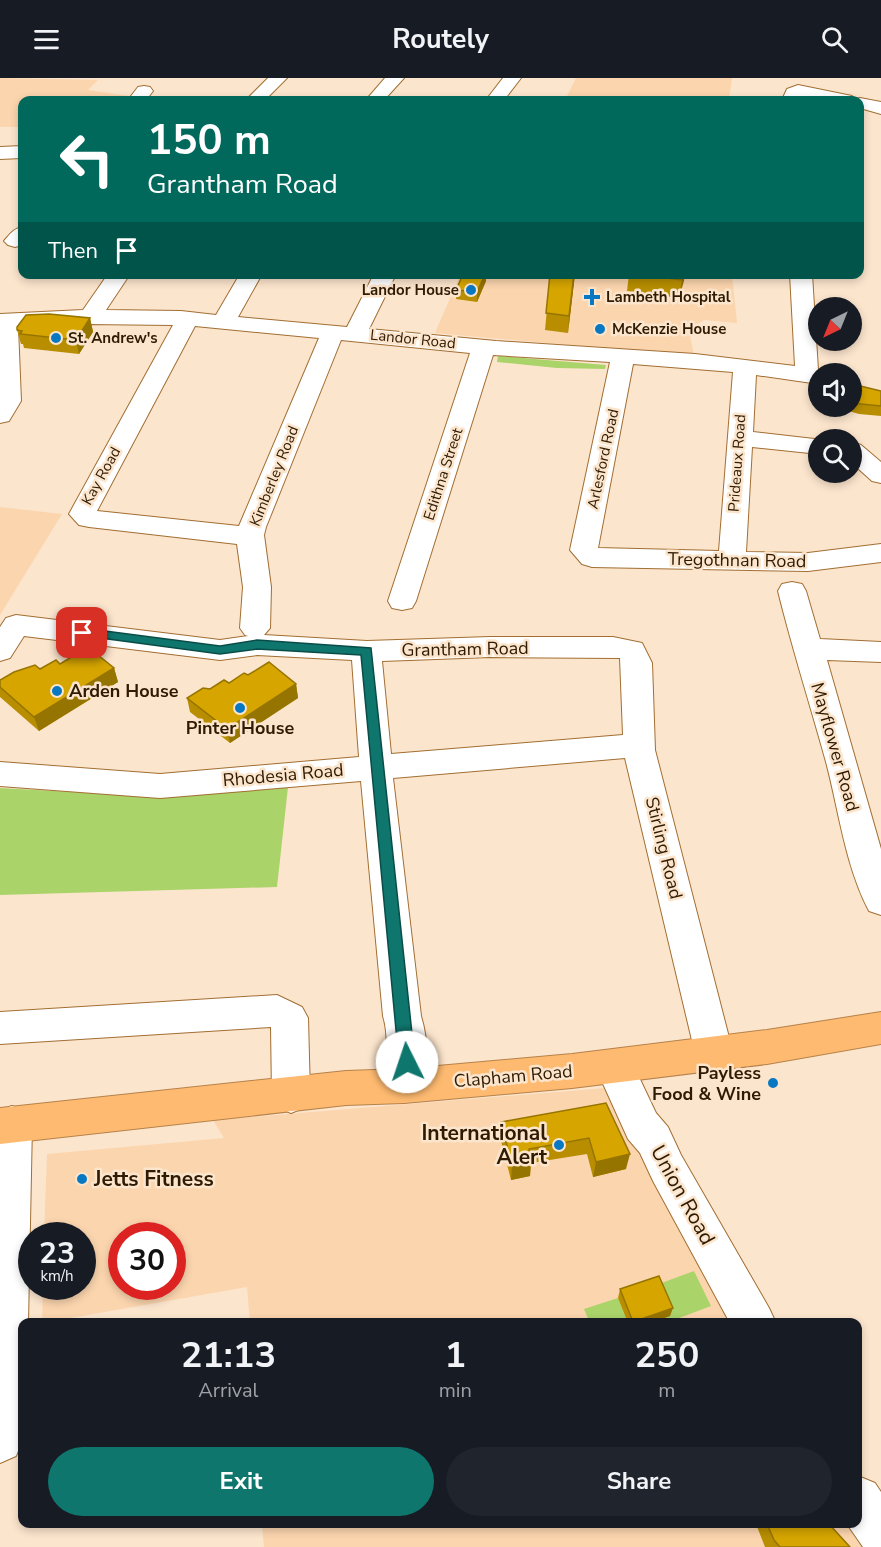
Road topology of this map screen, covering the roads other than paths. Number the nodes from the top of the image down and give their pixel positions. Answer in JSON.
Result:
{"nodes":[{"id":1,"x":278,"y":78,"type":"edge"},
{"id":2,"x":395,"y":78,"type":"edge"},
{"id":3,"x":512,"y":78,"type":"edge"},
{"id":4,"x":259,"y":96,"type":"edge"},
{"id":5,"x":379,"y":96,"type":"edge"},
{"id":6,"x":498,"y":96,"type":"edge"},
{"id":7,"x":792,"y":96,"type":"edge"},
{"id":8,"x":827,"y":96,"type":"edge"},
{"id":9,"x":864,"y":105,"type":"edge"},
{"id":10,"x":881,"y":108,"type":"edge"},
{"id":11,"x":18,"y":152,"type":"edge"},
{"id":12,"x":0,"y":153,"type":"edge"},
{"id":13,"x":116,"y":279,"type":"edge"},
{"id":14,"x":248,"y":279,"type":"edge"},
{"id":15,"x":381,"y":279,"type":"edge"},
{"id":16,"x":801,"y":279,"type":"edge"},
{"id":17,"x":90,"y":317,"type":"junction"},
{"id":18,"x":187,"y":320,"type":"junction"},
{"id":19,"x":3,"y":321,"type":"edge"},
{"id":20,"x":223,"y":322,"type":"junction"},
{"id":21,"x":344,"y":332,"type":"junction"},
{"id":22,"x":484,"y":346,"type":"junction"},
{"id":23,"x":623,"y":356,"type":"junction"},
{"id":24,"x":745,"y":366,"type":"junction"},
{"id":25,"x":808,"y":366,"type":"edge"},
{"id":26,"x":808,"y":375,"type":"edge"},
{"id":27,"x":0,"y":416,"type":"edge"},
{"id":28,"x":739,"y":438,"type":"junction"},
{"id":29,"x":808,"y":445,"type":"edge"},
{"id":30,"x":862,"y":459,"type":"edge"},
{"id":31,"x":881,"y":475,"type":"edge"},
{"id":32,"x":250,"y":535,"type":"junction"},
{"id":33,"x":881,"y":553,"type":"edge"},
{"id":34,"x":592,"y":558,"type":"joint"},
{"id":35,"x":732,"y":561,"type":"junction"},
{"id":36,"x":792,"y":591,"type":"dead end"},
{"id":37,"x":402,"y":601,"type":"dead end"},
{"id":38,"x":255,"y":628,"type":"dead end"},
{"id":39,"x":622,"y":648,"type":"joint"},
{"id":40,"x":807,"y":649,"type":"junction"},
{"id":41,"x":0,"y":651,"type":"edge"},
{"id":42,"x":367,"y":651,"type":"junction"},
{"id":43,"x":881,"y":652,"type":"edge"},
{"id":44,"x":638,"y":744,"type":"junction"},
{"id":45,"x":377,"y":767,"type":"junction"},
{"id":46,"x":0,"y":774,"type":"edge"},
{"id":47,"x":881,"y":901,"type":"edge"},
{"id":48,"x":0,"y":1028,"type":"edge"},
{"id":49,"x":881,"y":1028,"type":"edge"},
{"id":50,"x":714,"y":1053,"type":"junction"},
{"id":51,"x":614,"y":1066,"type":"junction"},
{"id":52,"x":404,"y":1086,"type":"junction"},
{"id":53,"x":291,"y":1095,"type":"junction"},
{"id":54,"x":6,"y":1125,"type":"edge"},
{"id":55,"x":751,"y":1318,"type":"edge"},
{"id":56,"x":0,"y":1440,"type":"edge"},
{"id":57,"x":862,"y":1505,"type":"edge"},
{"id":58,"x":881,"y":1531,"type":"edge"}],
"edges":[{"from":1,"to":4,"type":"street"},
{"from":2,"to":5,"type":"street"},
{"from":3,"to":6,"type":"street"},
{"from":7,"to":8,"type":"street"},
{"from":9,"to":10,"type":"street"},
{"from":11,"to":12,"type":"street"},
{"from":13,"to":17,"type":"street"},
{"from":14,"to":20,"type":"street"},
{"from":15,"to":21,"type":"street","name":"Kimberley Road"},
{"from":16,"to":25,"type":"street"},
{"from":17,"to":18,"type":"street","name":"Landor Road"},
{"from":17,"to":19,"type":"street","name":"Landor Road"},
{"from":18,"to":20,"type":"street","name":"Landor Road"},
{"from":18,"to":32,"type":"street","name":"Kay Road"},
{"from":19,"to":27,"type":"street"},
{"from":20,"to":21,"type":"street","name":"Landor Road"},
{"from":21,"to":22,"type":"street","name":"Landor Road"},
{"from":21,"to":32,"type":"street","name":"Kimberley Road"},
{"from":22,"to":23,"type":"street","name":"Landor Road"},
{"from":22,"to":37,"type":"street","name":"Edithna Street"},
{"from":23,"to":24,"type":"street","name":"Landor Road"},
{"from":23,"to":34,"type":"street","name":"Arlesford Road"},
{"from":24,"to":26,"type":"street","name":"Landor Road"},
{"from":24,"to":28,"type":"street","name":"Prideaux Road"},
{"from":28,"to":29,"type":"street"},
{"from":28,"to":35,"type":"street","name":"Prideaux Road"},
{"from":30,"to":31,"type":"street"},
{"from":32,"to":38,"type":"street","name":"Kimberley Road"},
{"from":33,"to":35,"type":"street","name":"Tregothnan Road"},
{"from":34,"to":35,"type":"street","name":"Tregothnan Road"},
{"from":36,"to":40,"type":"street","name":"Mayflower Road"},
{"from":39,"to":42,"type":"street","name":"Grantham Road"},
{"from":39,"to":44,"type":"street","name":"Stirling Road"},
{"from":40,"to":43,"type":"street"},
{"from":40,"to":47,"type":"street","name":"Mayflower Road"},
{"from":41,"to":42,"type":"street","name":"Grantham Road"},
{"from":42,"to":45,"type":"street"},
{"from":44,"to":45,"type":"street","name":"Rhodesia Road"},
{"from":44,"to":50,"type":"street","name":"Stirling Road"},
{"from":45,"to":46,"type":"street","name":"Rhodesia Road"},
{"from":45,"to":52,"type":"street"},
{"from":48,"to":53,"type":"street"},
{"from":49,"to":50,"type":"highway","name":"Clapham Road"},
{"from":50,"to":51,"type":"highway","name":"Clapham Road"},
{"from":51,"to":52,"type":"highway","name":"Clapham Road"},
{"from":51,"to":55,"type":"street","name":"Union Road"},
{"from":52,"to":53,"type":"highway","name":"Clapham Road"},
{"from":53,"to":54,"type":"highway","name":"Clapham Road"},
{"from":54,"to":56,"type":"street"},
{"from":57,"to":58,"type":"street"}]}
